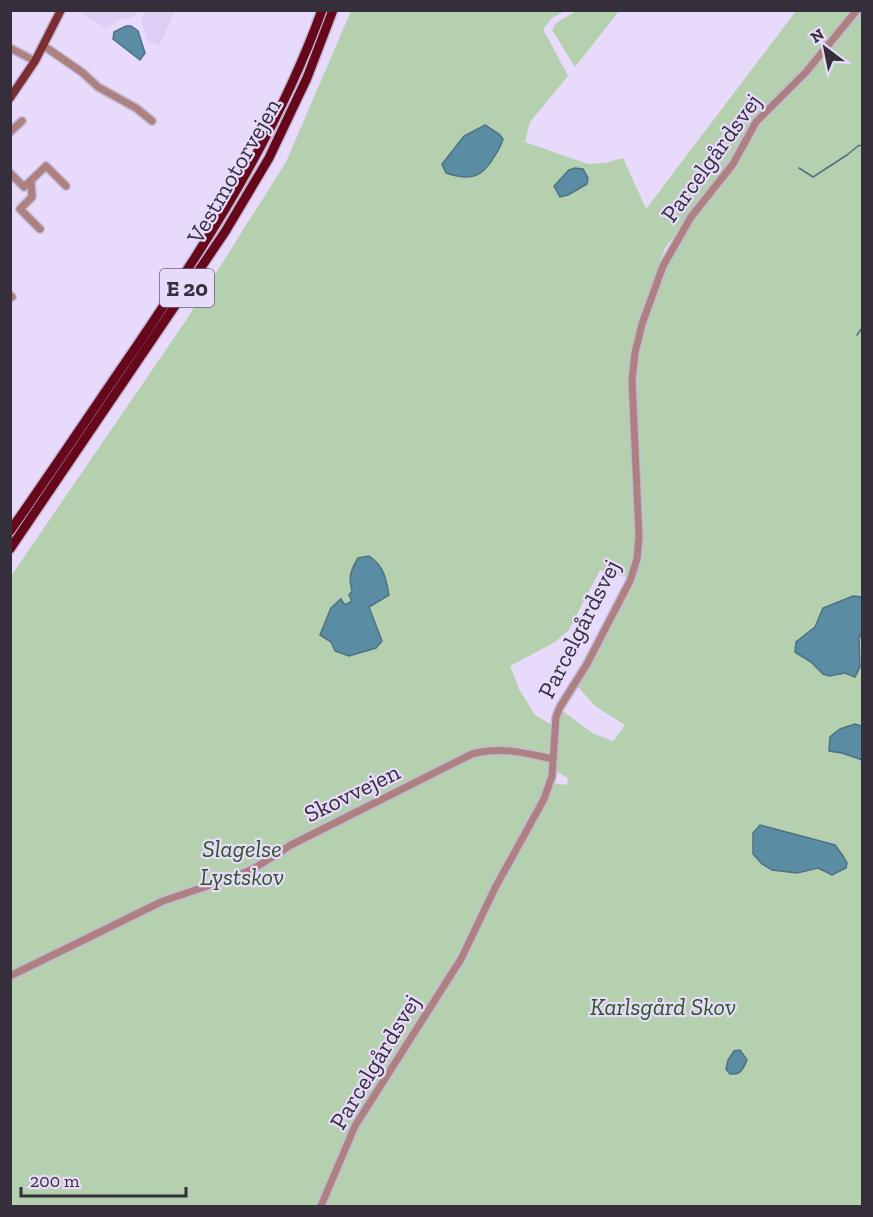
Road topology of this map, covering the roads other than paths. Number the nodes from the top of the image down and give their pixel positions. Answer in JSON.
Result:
{"nodes":[{"id":1,"x":62,"y":10,"type":"edge"},
{"id":2,"x":322,"y":10,"type":"edge"},
{"id":3,"x":333,"y":10,"type":"edge"},
{"id":4,"x":856,"y":10,"type":"edge"},
{"id":5,"x":44,"y":46,"type":"junction"},
{"id":6,"x":10,"y":48,"type":"edge"},
{"id":7,"x":35,"y":61,"type":"junction"},
{"id":8,"x":10,"y":98,"type":"edge"},
{"id":9,"x":22,"y":121,"type":"dead end"},
{"id":10,"x":152,"y":121,"type":"dead end"},
{"id":11,"x":10,"y":132,"type":"edge"},
{"id":12,"x":10,"y":173,"type":"edge"},
{"id":13,"x":31,"y":181,"type":"junction"},
{"id":14,"x":66,"y":186,"type":"dead end"},
{"id":15,"x":40,"y":229,"type":"dead end"},
{"id":16,"x":10,"y":531,"type":"edge"},
{"id":17,"x":10,"y":549,"type":"edge"},
{"id":18,"x":553,"y":759,"type":"junction"},
{"id":19,"x":10,"y":976,"type":"edge"},
{"id":20,"x":321,"y":1206,"type":"edge"}],
"edges":[{"from":1,"to":5,"type":"main road"},
{"from":2,"to":16,"type":"highway","name":"Vestmotorvejen","number":"E 20"},
{"from":3,"to":17,"type":"highway","name":"Vestmotorvejen","number":"E 20"},
{"from":4,"to":18,"type":"street","name":"Parcelgårdsvej"},
{"from":5,"to":7,"type":"main road"},
{"from":5,"to":10,"type":"street"},
{"from":6,"to":7,"type":"street"},
{"from":7,"to":8,"type":"main road"},
{"from":9,"to":11,"type":"street"},
{"from":12,"to":13,"type":"street"},
{"from":13,"to":14,"type":"street"},
{"from":13,"to":15,"type":"street"},
{"from":18,"to":19,"type":"street","name":"Skovvejen"},
{"from":18,"to":20,"type":"street","name":"Parcelgårdsvej"}]}
